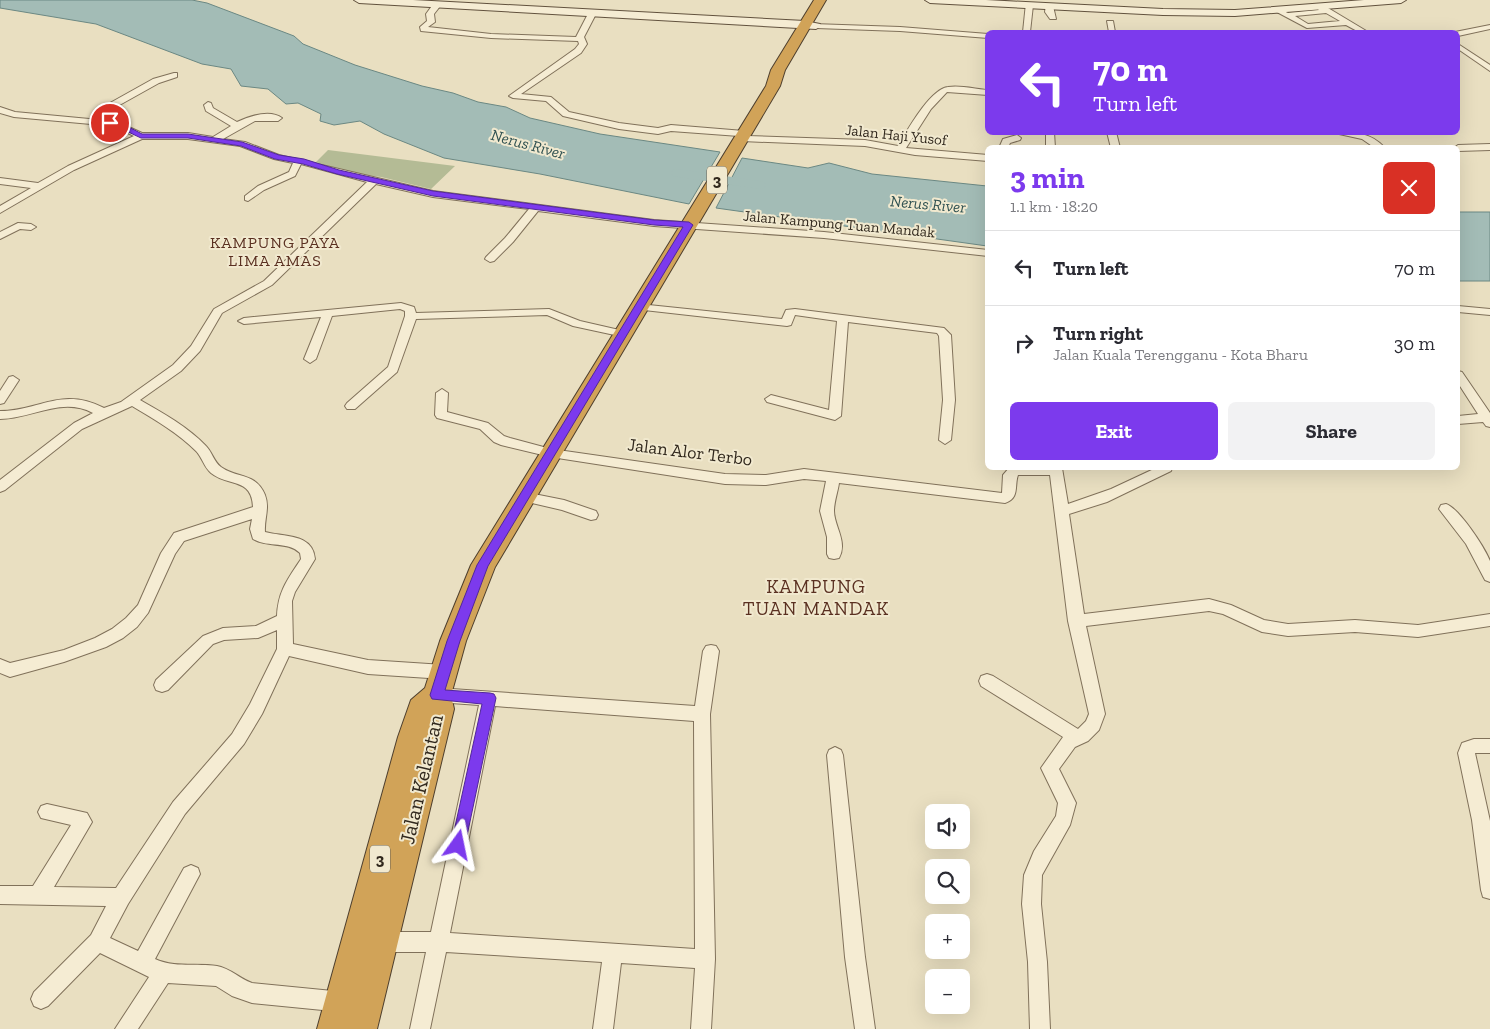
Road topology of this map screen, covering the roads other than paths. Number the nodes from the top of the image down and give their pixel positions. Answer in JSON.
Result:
{"nodes":[{"id":1,"x":360,"y":0,"type":"edge"},
{"id":2,"x":820,"y":0,"type":"edge"},
{"id":3,"x":831,"y":0,"type":"edge"},
{"id":4,"x":930,"y":0,"type":"edge"},
{"id":5,"x":1401,"y":0,"type":"edge"},
{"id":6,"x":1384,"y":1,"type":"edge"},
{"id":7,"x":407,"y":2,"type":"edge"},
{"id":8,"x":452,"y":2,"type":"edge"},
{"id":9,"x":993,"y":2,"type":"edge"},
{"id":10,"x":1054,"y":4,"type":"edge"},
{"id":11,"x":437,"y":5,"type":"junction"},
{"id":12,"x":1029,"y":5,"type":"junction"},
{"id":13,"x":1323,"y":9,"type":"junction"},
{"id":14,"x":592,"y":10,"type":"junction"},
{"id":15,"x":1283,"y":13,"type":"junction"},
{"id":16,"x":1053,"y":17,"type":"dead end"},
{"id":17,"x":1346,"y":22,"type":"junction"},
{"id":18,"x":776,"y":23,"type":"joint"},
{"id":19,"x":1110,"y":23,"type":"dead end"},
{"id":20,"x":808,"y":25,"type":"junction"},
{"id":21,"x":1490,"y":27,"type":"edge"},
{"id":22,"x":1026,"y":30,"type":"edge"},
{"id":23,"x":1112,"y":30,"type":"edge"},
{"id":24,"x":1360,"y":30,"type":"edge"},
{"id":25,"x":1460,"y":34,"type":"edge"},
{"id":26,"x":985,"y":36,"type":"edge"},
{"id":27,"x":580,"y":39,"type":"junction"},
{"id":28,"x":1460,"y":47,"type":"edge"},
{"id":29,"x":1490,"y":69,"type":"edge"},
{"id":30,"x":174,"y":75,"type":"dead end"},
{"id":31,"x":985,"y":93,"type":"edge"},
{"id":32,"x":208,"y":105,"type":"dead end"},
{"id":33,"x":0,"y":110,"type":"edge"},
{"id":34,"x":278,"y":118,"type":"dead end"},
{"id":35,"x":102,"y":122,"type":"junction"},
{"id":36,"x":237,"y":126,"type":"junction"},
{"id":37,"x":1357,"y":135,"type":"edge"},
{"id":38,"x":141,"y":136,"type":"junction"},
{"id":39,"x":1016,"y":138,"type":"dead end"},
{"id":40,"x":215,"y":140,"type":"junction"},
{"id":41,"x":740,"y":140,"type":"junction"},
{"id":42,"x":1004,"y":145,"type":"edge"},
{"id":43,"x":1378,"y":145,"type":"edge"},
{"id":44,"x":1490,"y":146,"type":"edge"},
{"id":45,"x":1460,"y":148,"type":"edge"},
{"id":46,"x":900,"y":150,"type":"junction"},
{"id":47,"x":985,"y":158,"type":"edge"},
{"id":48,"x":298,"y":161,"type":"junction"},
{"id":49,"x":375,"y":179,"type":"junction"},
{"id":50,"x":0,"y":181,"type":"edge"},
{"id":51,"x":38,"y":186,"type":"junction"},
{"id":52,"x":248,"y":198,"type":"dead end"},
{"id":53,"x":536,"y":207,"type":"junction"},
{"id":54,"x":0,"y":210,"type":"edge"},
{"id":55,"x":693,"y":219,"type":"junction"},
{"id":56,"x":31,"y":227,"type":"dead end"},
{"id":57,"x":0,"y":236,"type":"edge"},
{"id":58,"x":985,"y":254,"type":"edge"},
{"id":59,"x":490,"y":259,"type":"dead end"},
{"id":60,"x":639,"y":308,"type":"junction"},
{"id":61,"x":1460,"y":309,"type":"edge"},
{"id":62,"x":1490,"y":312,"type":"edge"},
{"id":63,"x":328,"y":313,"type":"junction"},
{"id":64,"x":410,"y":316,"type":"junction"},
{"id":65,"x":843,"y":319,"type":"junction"},
{"id":66,"x":244,"y":321,"type":"dead end"},
{"id":67,"x":624,"y":334,"type":"junction"},
{"id":68,"x":310,"y":359,"type":"dead end"},
{"id":69,"x":1460,"y":378,"type":"edge"},
{"id":70,"x":13,"y":380,"type":"dead end"},
{"id":71,"x":442,"y":393,"type":"dead end"},
{"id":72,"x":771,"y":399,"type":"dead end"},
{"id":73,"x":0,"y":400,"type":"edge"},
{"id":74,"x":132,"y":401,"type":"junction"},
{"id":75,"x":350,"y":406,"type":"dead end"},
{"id":76,"x":103,"y":413,"type":"junction"},
{"id":77,"x":0,"y":415,"type":"edge"},
{"id":78,"x":1460,"y":420,"type":"edge"},
{"id":79,"x":1488,"y":420,"type":"edge"},
{"id":80,"x":946,"y":440,"type":"dead end"},
{"id":81,"x":551,"y":453,"type":"junction"},
{"id":82,"x":1014,"y":470,"type":"edge"},
{"id":83,"x":1056,"y":470,"type":"edge"},
{"id":84,"x":1162,"y":470,"type":"edge"},
{"id":85,"x":834,"y":476,"type":"junction"},
{"id":86,"x":0,"y":487,"type":"edge"},
{"id":87,"x":524,"y":497,"type":"junction"},
{"id":88,"x":1446,"y":509,"type":"dead end"},
{"id":89,"x":261,"y":510,"type":"junction"},
{"id":90,"x":1063,"y":510,"type":"junction"},
{"id":91,"x":591,"y":515,"type":"dead end"},
{"id":92,"x":834,"y":554,"type":"dead end"},
{"id":93,"x":1490,"y":576,"type":"edge"},
{"id":94,"x":285,"y":619,"type":"junction"},
{"id":95,"x":1490,"y":620,"type":"edge"},
{"id":96,"x":1076,"y":621,"type":"junction"},
{"id":97,"x":285,"y":649,"type":"junction"},
{"id":98,"x":711,"y":651,"type":"dead end"},
{"id":99,"x":0,"y":666,"type":"edge"},
{"id":100,"x":987,"y":681,"type":"dead end"},
{"id":101,"x":441,"y":684,"type":"junction"},
{"id":102,"x":162,"y":685,"type":"dead end"},
{"id":103,"x":490,"y":698,"type":"junction"},
{"id":104,"x":702,"y":714,"type":"junction"},
{"id":105,"x":1079,"y":738,"type":"junction"},
{"id":106,"x":1490,"y":746,"type":"edge"},
{"id":107,"x":835,"y":755,"type":"dead end"},
{"id":108,"x":1483,"y":797,"type":"edge"},
{"id":109,"x":47,"y":812,"type":"dead end"},
{"id":110,"x":191,"y":874,"type":"dead end"},
{"id":111,"x":1490,"y":890,"type":"edge"},
{"id":112,"x":0,"y":895,"type":"edge"},
{"id":113,"x":38,"y":896,"type":"junction"},
{"id":114,"x":121,"y":897,"type":"junction"},
{"id":115,"x":98,"y":942,"type":"junction"},
{"id":116,"x":381,"y":942,"type":"junction"},
{"id":117,"x":438,"y":942,"type":"junction"},
{"id":118,"x":613,"y":953,"type":"junction"},
{"id":119,"x":705,"y":959,"type":"junction"},
{"id":120,"x":142,"y":964,"type":"junction"},
{"id":121,"x":163,"y":973,"type":"junction"},
{"id":122,"x":41,"y":998,"type":"dead end"},
{"id":123,"x":339,"y":1015,"type":"edge"},
{"id":124,"x":125,"y":1029,"type":"edge"},
{"id":125,"x":359,"y":1029,"type":"edge"},
{"id":126,"x":420,"y":1029,"type":"edge"},
{"id":127,"x":603,"y":1029,"type":"edge"},
{"id":128,"x":700,"y":1029,"type":"edge"},
{"id":129,"x":865,"y":1029,"type":"edge"},
{"id":130,"x":1040,"y":1029,"type":"edge"}],
"edges":[{"from":1,"to":7,"type":"main road"},
{"from":2,"to":20,"type":"highway","number":"3"},
{"from":3,"to":20,"type":"highway","number":"3"},
{"from":4,"to":9,"type":"main road"},
{"from":5,"to":6,"type":"main road"},
{"from":6,"to":13,"type":"main road"},
{"from":7,"to":11,"type":"main road"},
{"from":8,"to":11,"type":"main road"},
{"from":8,"to":14,"type":"main road"},
{"from":9,"to":12,"type":"main road"},
{"from":10,"to":12,"type":"main road"},
{"from":10,"to":15,"type":"main road"},
{"from":10,"to":16,"type":"street"},
{"from":11,"to":27,"type":"street"},
{"from":12,"to":22,"type":"street"},
{"from":13,"to":15,"type":"main road"},
{"from":13,"to":17,"type":"street"},
{"from":14,"to":18,"type":"main road"},
{"from":14,"to":27,"type":"street"},
{"from":15,"to":17,"type":"street"},
{"from":17,"to":24,"type":"street"},
{"from":18,"to":20,"type":"street"},
{"from":19,"to":23,"type":"street"},
{"from":20,"to":26,"type":"street"},
{"from":20,"to":41,"type":"highway","number":"3"},
{"from":21,"to":25,"type":"street"},
{"from":27,"to":41,"type":"street","name":"Jalan Haji Yusof"},
{"from":28,"to":29,"type":"street"},
{"from":30,"to":35,"type":"street"},
{"from":31,"to":46,"type":"street"},
{"from":32,"to":36,"type":"street"},
{"from":33,"to":35,"type":"street"},
{"from":34,"to":36,"type":"street"},
{"from":35,"to":38,"type":"street"},
{"from":36,"to":40,"type":"street"},
{"from":37,"to":43,"type":"street"},
{"from":38,"to":40,"type":"street","name":"Jalan Kampung Tuan Mandak"},
{"from":38,"to":51,"type":"street"},
{"from":39,"to":42,"type":"street"},
{"from":40,"to":48,"type":"street","name":"Jalan Kampung Tuan Mandak"},
{"from":41,"to":46,"type":"street","name":"Jalan Haji Yusof"},
{"from":41,"to":55,"type":"highway","number":"3"},
{"from":44,"to":45,"type":"street"},
{"from":46,"to":47,"type":"street","name":"Jalan Haji Yusof"},
{"from":48,"to":49,"type":"street","name":"Jalan Kampung Tuan Mandak"},
{"from":48,"to":52,"type":"street"},
{"from":49,"to":53,"type":"street","name":"Jalan Kampung Tuan Mandak"},
{"from":49,"to":74,"type":"street"},
{"from":50,"to":51,"type":"street"},
{"from":51,"to":54,"type":"street"},
{"from":53,"to":55,"type":"street","name":"Jalan Kampung Tuan Mandak"},
{"from":53,"to":59,"type":"street"},
{"from":55,"to":58,"type":"street","name":"Jalan Kampung Tuan Mandak"},
{"from":55,"to":60,"type":"highway","number":"3"},
{"from":56,"to":57,"type":"street"},
{"from":60,"to":65,"type":"street"},
{"from":60,"to":67,"type":"highway","number":"3"},
{"from":61,"to":62,"type":"street"},
{"from":63,"to":64,"type":"street"},
{"from":63,"to":66,"type":"street"},
{"from":63,"to":68,"type":"street"},
{"from":64,"to":67,"type":"street"},
{"from":64,"to":75,"type":"street"},
{"from":65,"to":72,"type":"street"},
{"from":65,"to":80,"type":"street"},
{"from":67,"to":81,"type":"highway","number":"3"},
{"from":69,"to":79,"type":"street"},
{"from":70,"to":73,"type":"street"},
{"from":71,"to":81,"type":"street","name":"Jalan Alor Terbo"},
{"from":74,"to":76,"type":"street"},
{"from":74,"to":89,"type":"street"},
{"from":76,"to":77,"type":"street"},
{"from":76,"to":86,"type":"street"},
{"from":78,"to":79,"type":"street"},
{"from":81,"to":85,"type":"street","name":"Jalan Alor Terbo"},
{"from":81,"to":87,"type":"highway","number":"3"},
{"from":82,"to":85,"type":"street","name":"Jalan Alor Terbo"},
{"from":83,"to":90,"type":"street"},
{"from":84,"to":90,"type":"street"},
{"from":85,"to":92,"type":"street"},
{"from":87,"to":91,"type":"street"},
{"from":87,"to":101,"type":"highway","number":"3"},
{"from":88,"to":93,"type":"street"},
{"from":89,"to":94,"type":"street"},
{"from":89,"to":99,"type":"street"},
{"from":90,"to":96,"type":"street"},
{"from":94,"to":97,"type":"street"},
{"from":94,"to":102,"type":"street"},
{"from":95,"to":96,"type":"street"},
{"from":96,"to":105,"type":"street"},
{"from":97,"to":101,"type":"street"},
{"from":97,"to":114,"type":"street"},
{"from":98,"to":104,"type":"street"},
{"from":100,"to":105,"type":"street"},
{"from":101,"to":103,"type":"street"},
{"from":101,"to":116,"type":"highway","name":"Jalan Kelantan","number":"3"},
{"from":101,"to":123,"type":"highway","name":"Jalan Kelantan","number":"3"},
{"from":103,"to":104,"type":"street"},
{"from":103,"to":117,"type":"street"},
{"from":104,"to":119,"type":"street"},
{"from":105,"to":130,"type":"street"},
{"from":106,"to":108,"type":"street"},
{"from":107,"to":129,"type":"street"},
{"from":108,"to":111,"type":"street"},
{"from":109,"to":113,"type":"street"},
{"from":110,"to":120,"type":"street"},
{"from":112,"to":113,"type":"street"},
{"from":113,"to":114,"type":"street"},
{"from":114,"to":115,"type":"street"},
{"from":115,"to":120,"type":"street"},
{"from":115,"to":122,"type":"street"},
{"from":116,"to":117,"type":"street"},
{"from":116,"to":125,"type":"highway","name":"Jalan Kelantan","number":"3"},
{"from":117,"to":118,"type":"street"},
{"from":117,"to":126,"type":"street"},
{"from":118,"to":119,"type":"street"},
{"from":118,"to":127,"type":"street"},
{"from":119,"to":128,"type":"street"},
{"from":120,"to":121,"type":"street"},
{"from":121,"to":123,"type":"street"},
{"from":121,"to":124,"type":"street"}]}
